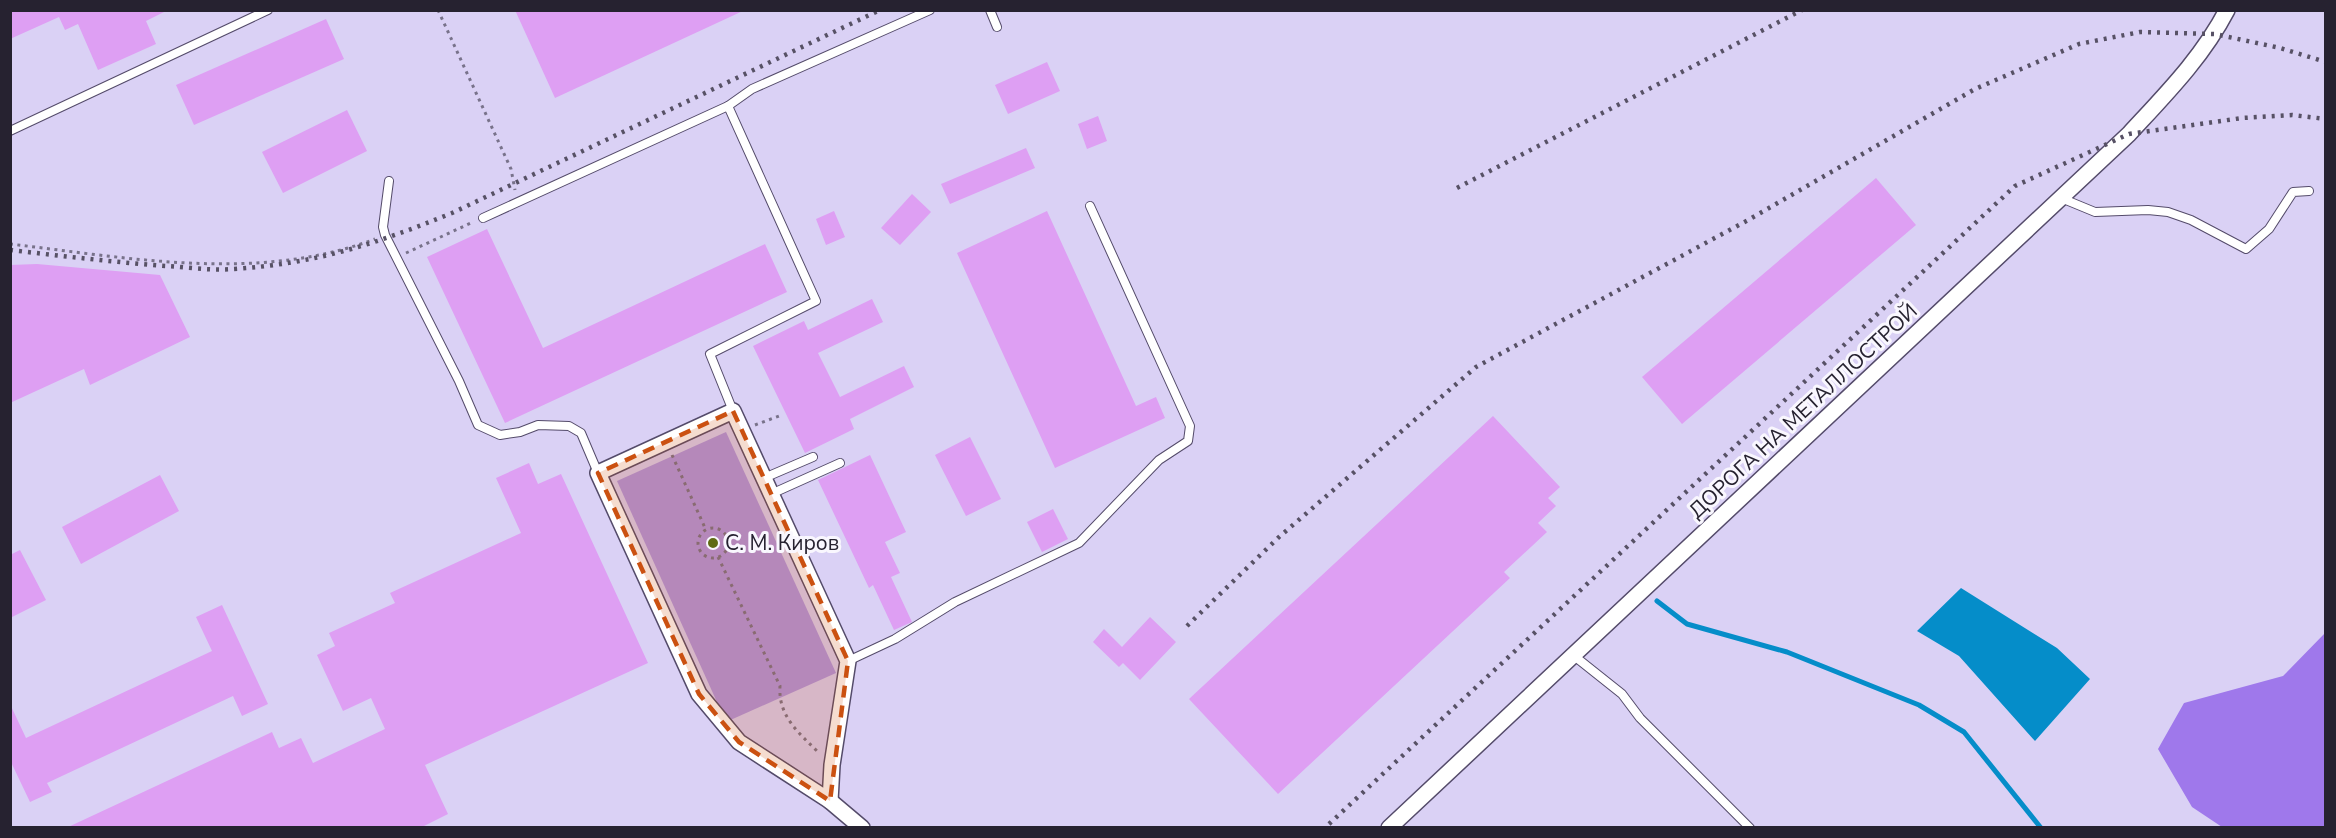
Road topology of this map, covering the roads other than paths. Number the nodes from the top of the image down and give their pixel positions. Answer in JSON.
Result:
{"nodes":[{"id":1,"x":268,"y":10,"type":"edge"},
{"id":2,"x":930,"y":10,"type":"edge"},
{"id":3,"x":990,"y":10,"type":"edge"},
{"id":4,"x":2227,"y":10,"type":"edge"},
{"id":5,"x":997,"y":27,"type":"dead end"},
{"id":6,"x":728,"y":106,"type":"junction"},
{"id":7,"x":10,"y":131,"type":"edge"},
{"id":8,"x":389,"y":181,"type":"dead end"},
{"id":9,"x":2309,"y":191,"type":"dead end"},
{"id":10,"x":2061,"y":198,"type":"junction"},
{"id":11,"x":1090,"y":206,"type":"dead end"},
{"id":12,"x":483,"y":218,"type":"road end"},
{"id":13,"x":733,"y":411,"type":"junction"},
{"id":14,"x":813,"y":457,"type":"dead end"},
{"id":15,"x":840,"y":463,"type":"dead end"},
{"id":16,"x":598,"y":473,"type":"junction"},
{"id":17,"x":764,"y":478,"type":"junction"},
{"id":18,"x":771,"y":494,"type":"junction"},
{"id":19,"x":1573,"y":655,"type":"junction"},
{"id":20,"x":848,"y":661,"type":"junction"},
{"id":21,"x":830,"y":801,"type":"junction"},
{"id":22,"x":862,"y":828,"type":"edge"},
{"id":23,"x":1389,"y":828,"type":"edge"},
{"id":24,"x":1750,"y":828,"type":"edge"}],
"edges":[{"from":1,"to":7,"type":"lane"},
{"from":2,"to":6,"type":"lane"},
{"from":3,"to":5,"type":"lane"},
{"from":4,"to":10,"type":"street","name":"ДОРОГА НА МЕТАЛЛОСТРОЙ"},
{"from":6,"to":12,"type":"lane"},
{"from":6,"to":13,"type":"lane"},
{"from":8,"to":16,"type":"lane"},
{"from":9,"to":10,"type":"lane"},
{"from":10,"to":19,"type":"street","name":"ДОРОГА НА МЕТАЛЛОСТРОЙ"},
{"from":11,"to":20,"type":"lane"},
{"from":13,"to":16,"type":"street"},
{"from":13,"to":17,"type":"street"},
{"from":14,"to":17,"type":"lane"},
{"from":15,"to":18,"type":"lane"},
{"from":16,"to":21,"type":"street"},
{"from":17,"to":18,"type":"street"},
{"from":18,"to":20,"type":"street"},
{"from":19,"to":23,"type":"street","name":"ДОРОГА НА МЕТАЛЛОСТРОЙ"},
{"from":19,"to":24,"type":"lane"},
{"from":20,"to":21,"type":"street"},
{"from":21,"to":22,"type":"street"}]}
